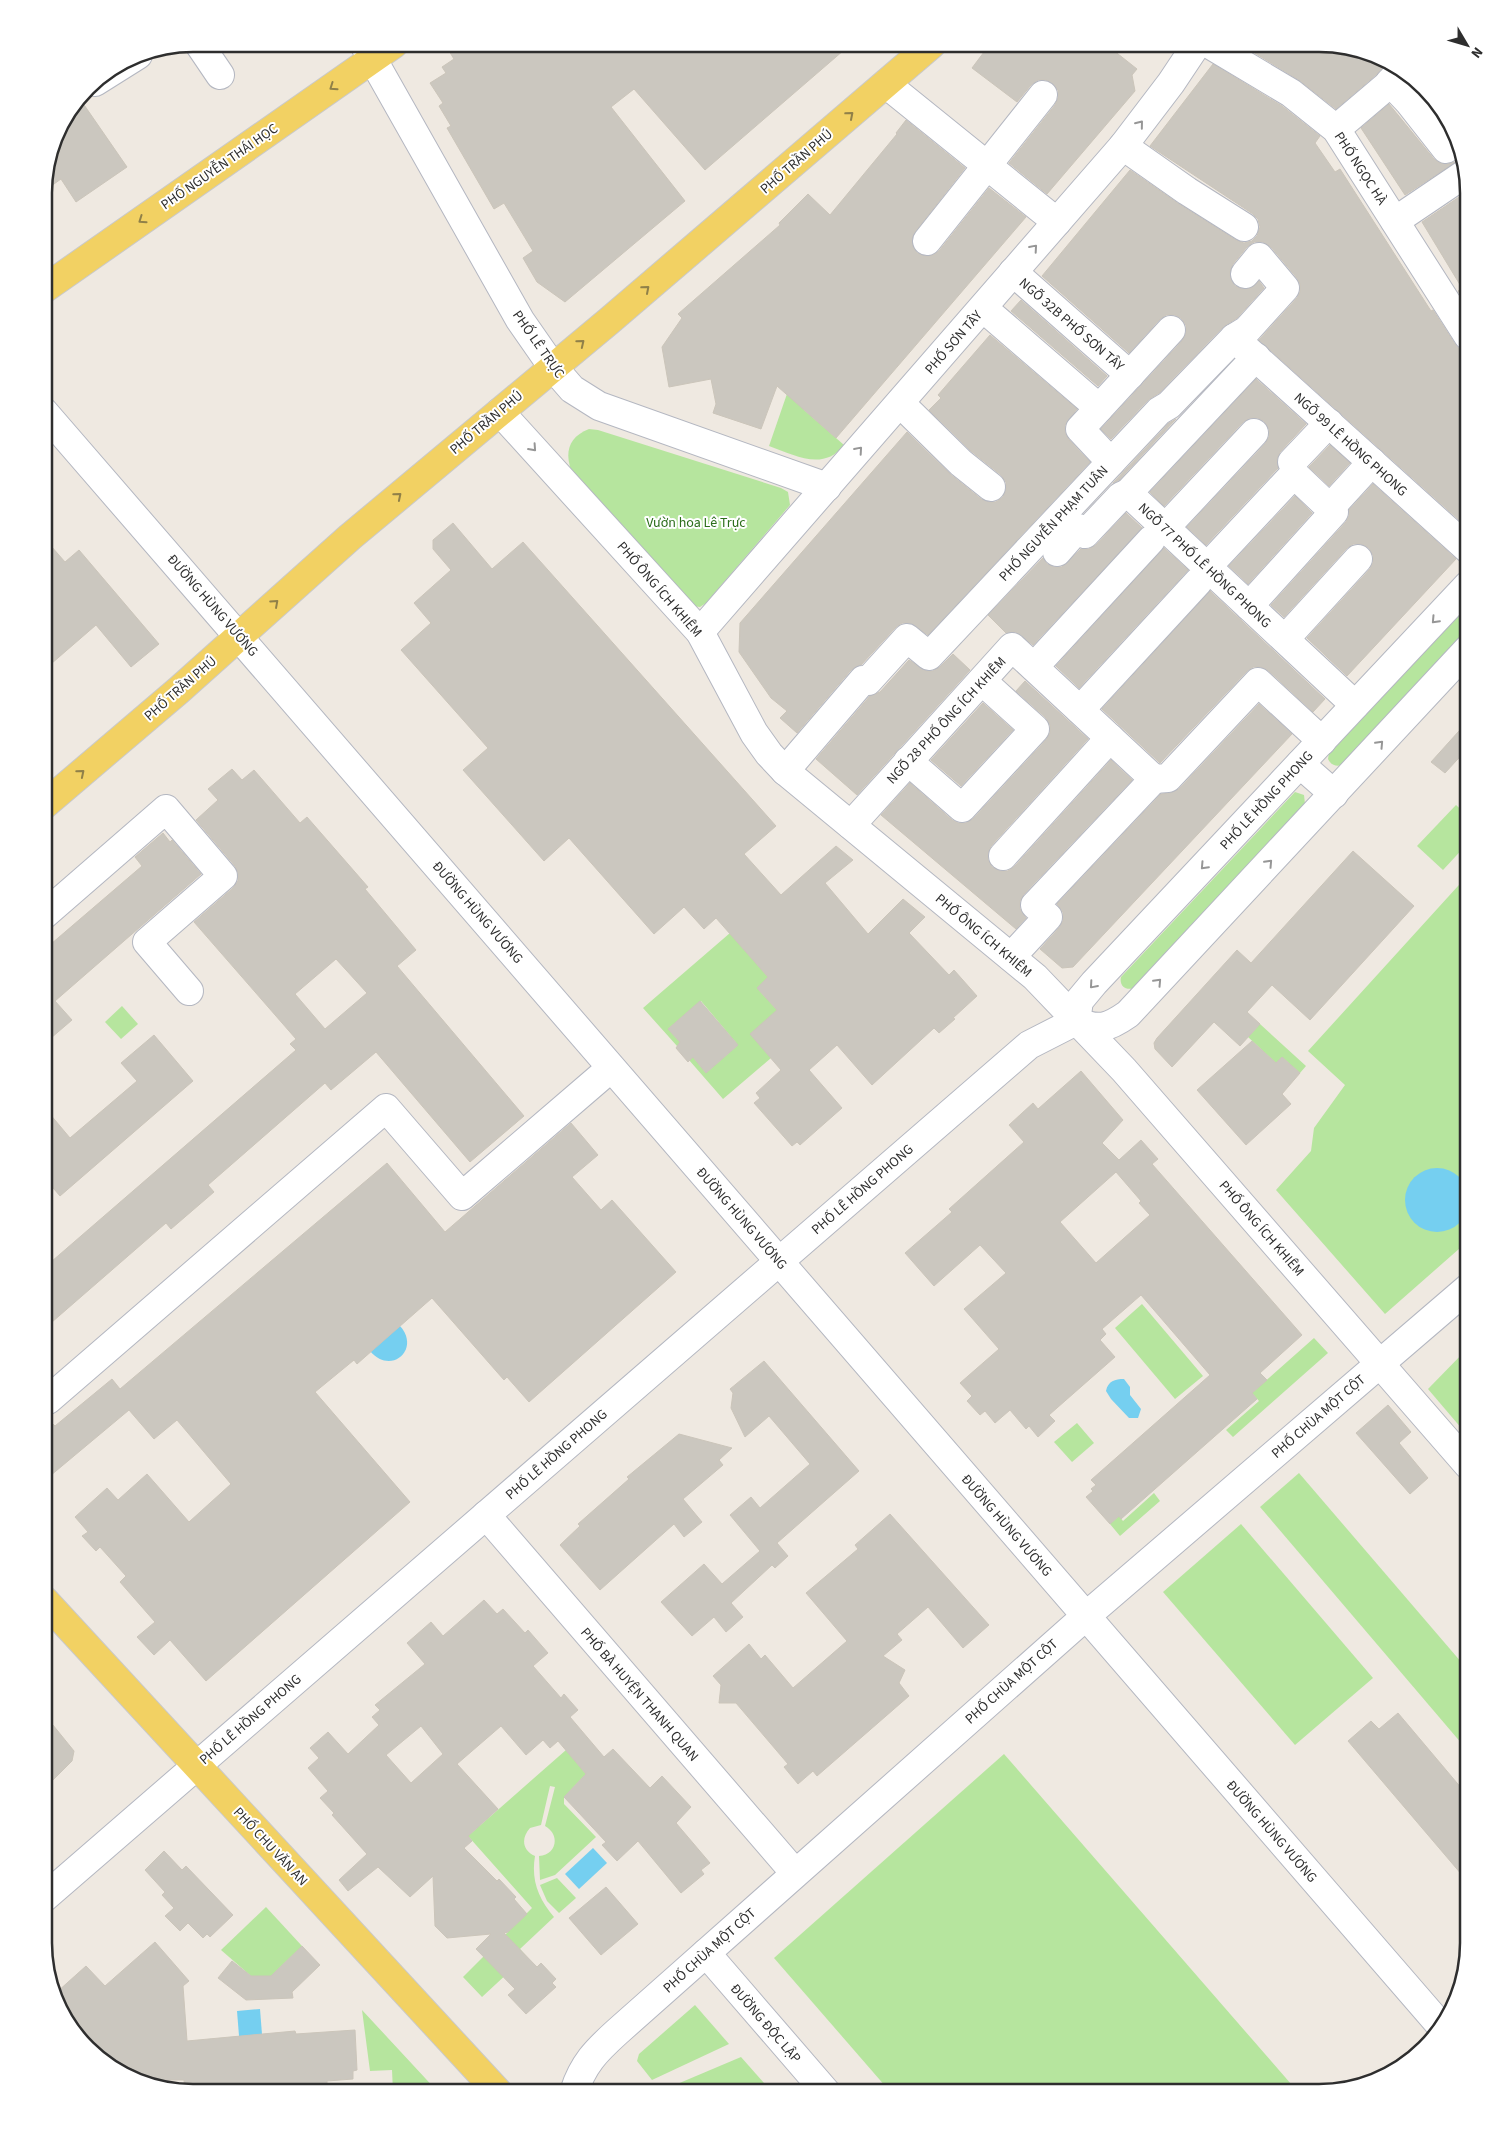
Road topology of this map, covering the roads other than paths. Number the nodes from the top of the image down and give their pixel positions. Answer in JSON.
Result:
{"nodes":[{"id":1,"x":204,"y":52,"type":"edge"},
{"id":2,"x":373,"y":52,"type":"edge"},
{"id":3,"x":379,"y":52,"type":"edge"},
{"id":4,"x":922,"y":53,"type":"edge"},
{"id":5,"x":1191,"y":53,"type":"edge"},
{"id":6,"x":1225,"y":53,"type":"edge"},
{"id":7,"x":220,"y":75,"type":"dead end"},
{"id":8,"x":1395,"y":76,"type":"edge"},
{"id":9,"x":886,"y":84,"type":"junction"},
{"id":10,"x":1043,"y":95,"type":"dead end"},
{"id":11,"x":1336,"y":130,"type":"junction"},
{"id":12,"x":1123,"y":146,"type":"junction"},
{"id":13,"x":1446,"y":149,"type":"dead end"},
{"id":14,"x":988,"y":165,"type":"junction"},
{"id":15,"x":1458,"y":178,"type":"edge"},
{"id":16,"x":1395,"y":221,"type":"junction"},
{"id":17,"x":1058,"y":222,"type":"junction"},
{"id":18,"x":1234,"y":230,"type":"dead end"},
{"id":19,"x":927,"y":241,"type":"dead end"},
{"id":20,"x":1013,"y":272,"type":"junction"},
{"id":21,"x":1245,"y":274,"type":"dead end"},
{"id":22,"x":53,"y":283,"type":"edge"},
{"id":23,"x":982,"y":308,"type":"junction"},
{"id":24,"x":1460,"y":323,"type":"edge"},
{"id":25,"x":1171,"y":330,"type":"dead end"},
{"id":26,"x":1234,"y":338,"type":"junction"},
{"id":27,"x":1256,"y":357,"type":"junction"},
{"id":28,"x":552,"y":366,"type":"junction"},
{"id":29,"x":1130,"y":375,"type":"junction"},
{"id":30,"x":900,"y":403,"type":"junction"},
{"id":31,"x":1099,"y":408,"type":"junction"},
{"id":32,"x":500,"y":412,"type":"junction"},
{"id":33,"x":53,"y":422,"type":"edge"},
{"id":34,"x":1329,"y":423,"type":"junction"},
{"id":35,"x":1254,"y":433,"type":"dead end"},
{"id":36,"x":1111,"y":462,"type":"junction"},
{"id":37,"x":1292,"y":462,"type":"dead end"},
{"id":38,"x":1372,"y":462,"type":"junction"},
{"id":39,"x":827,"y":487,"type":"junction"},
{"id":40,"x":991,"y":487,"type":"dead end"},
{"id":41,"x":1128,"y":494,"type":"junction"},
{"id":42,"x":1332,"y":510,"type":"junction"},
{"id":43,"x":1158,"y":534,"type":"junction"},
{"id":44,"x":1460,"y":542,"type":"edge"},
{"id":45,"x":1057,"y":552,"type":"dead end"},
{"id":46,"x":1358,"y":559,"type":"dead end"},
{"id":47,"x":1202,"y":574,"type":"junction"},
{"id":48,"x":1460,"y":594,"type":"edge"},
{"id":49,"x":1249,"y":606,"type":"junction"},
{"id":50,"x":700,"y":632,"type":"junction"},
{"id":51,"x":239,"y":636,"type":"junction"},
{"id":52,"x":1285,"y":639,"type":"junction"},
{"id":53,"x":1460,"y":658,"type":"edge"},
{"id":54,"x":1034,"y":667,"type":"junction"},
{"id":55,"x":982,"y":681,"type":"junction"},
{"id":56,"x":1356,"y":705,"type":"junction"},
{"id":57,"x":1080,"y":710,"type":"junction"},
{"id":58,"x":1110,"y":738,"type":"junction"},
{"id":59,"x":1322,"y":741,"type":"junction"},
{"id":60,"x":908,"y":761,"type":"junction"},
{"id":61,"x":1300,"y":764,"type":"junction"},
{"id":62,"x":785,"y":771,"type":"junction"},
{"id":63,"x":1154,"y":779,"type":"junction"},
{"id":64,"x":1334,"y":794,"type":"junction"},
{"id":65,"x":53,"y":797,"type":"edge"},
{"id":66,"x":850,"y":825,"type":"junction"},
{"id":67,"x":1003,"y":856,"type":"dead end"},
{"id":68,"x":53,"y":908,"type":"edge"},
{"id":69,"x":1011,"y":957,"type":"junction"},
{"id":70,"x":189,"y":991,"type":"dead end"},
{"id":71,"x":1076,"y":1021,"type":"junction"},
{"id":72,"x":611,"y":1068,"type":"junction"},
{"id":73,"x":779,"y":1261,"type":"junction"},
{"id":74,"x":1460,"y":1295,"type":"edge"},
{"id":75,"x":1380,"y":1363,"type":"junction"},
{"id":76,"x":52,"y":1396,"type":"edge"},
{"id":77,"x":1460,"y":1456,"type":"edge"},
{"id":78,"x":486,"y":1515,"type":"junction"},
{"id":79,"x":52,"y":1609,"type":"edge"},
{"id":80,"x":1086,"y":1616,"type":"junction"},
{"id":81,"x":197,"y":1766,"type":"junction"},
{"id":82,"x":795,"y":1873,"type":"junction"},
{"id":83,"x":52,"y":1891,"type":"edge"},
{"id":84,"x":706,"y":1953,"type":"junction"},
{"id":85,"x":1436,"y":2020,"type":"edge"},
{"id":86,"x":490,"y":2083,"type":"edge"},
{"id":87,"x":576,"y":2083,"type":"edge"},
{"id":88,"x":819,"y":2084,"type":"edge"}],
"edges":[{"from":1,"to":7,"type":"street"},
{"from":2,"to":22,"type":"main road","name":"PHỐ NGUYỄN THÁI HỌC","one_way":true},
{"from":3,"to":28,"type":"street","name":"PHỐ LÊ TRỰC"},
{"from":4,"to":9,"type":"main road","name":"PHỐ TRẦN PHÚ"},
{"from":12,"to":5,"type":"street","name":"PHỐ SƠN TÂY","one_way":true},
{"from":6,"to":11,"type":"street","name":"PHỐ NGỌC HÀ"},
{"from":8,"to":11,"type":"street"},
{"from":8,"to":13,"type":"street"},
{"from":9,"to":14,"type":"street"},
{"from":28,"to":9,"type":"main road","name":"PHỐ TRẦN PHÚ","one_way":true},
{"from":10,"to":14,"type":"street"},
{"from":11,"to":16,"type":"street","name":"PHỐ NGỌC HÀ"},
{"from":12,"to":17,"type":"street","name":"PHỐ SƠN TÂY"},
{"from":12,"to":18,"type":"street"},
{"from":14,"to":17,"type":"street"},
{"from":14,"to":19,"type":"street"},
{"from":15,"to":16,"type":"street"},
{"from":16,"to":24,"type":"street","name":"PHỐ NGỌC HÀ"},
{"from":20,"to":17,"type":"street","name":"PHỐ SƠN TÂY","one_way":true},
{"from":20,"to":23,"type":"street","name":"PHỐ SƠN TÂY"},
{"from":20,"to":29,"type":"street","name":"NGÕ 32B PHỐ SƠN TÂY"},
{"from":21,"to":26,"type":"street","name":"PHỐ NGUYỄN PHẠM TUÂN"},
{"from":23,"to":30,"type":"street","name":"PHỐ SƠN TÂY"},
{"from":23,"to":31,"type":"street"},
{"from":25,"to":29,"type":"street"},
{"from":26,"to":27,"type":"street","name":"NGÕ 99 LÊ HỒNG PHONG"},
{"from":26,"to":36,"type":"street","name":"PHỐ NGUYỄN PHẠM TUÂN"},
{"from":27,"to":34,"type":"street","name":"NGÕ 99 LÊ HỒNG PHONG"},
{"from":27,"to":41,"type":"street"},
{"from":28,"to":32,"type":"main road","name":"PHỐ TRẦN PHÚ"},
{"from":28,"to":39,"type":"street","name":"PHỐ LÊ TRỰC"},
{"from":29,"to":31,"type":"street"},
{"from":39,"to":30,"type":"street","name":"PHỐ SƠN TÂY","one_way":true},
{"from":30,"to":40,"type":"street"},
{"from":31,"to":36,"type":"street"},
{"from":32,"to":50,"type":"street","name":"PHỐ ÔNG ÍCH KHIÊM","one_way":true},
{"from":51,"to":32,"type":"main road","name":"PHỐ TRẦN PHÚ","one_way":true},
{"from":33,"to":51,"type":"street","name":"ĐƯỜNG HÙNG VƯƠNG"},
{"from":34,"to":37,"type":"street"},
{"from":34,"to":38,"type":"street","name":"NGÕ 99 LÊ HỒNG PHONG"},
{"from":35,"to":43,"type":"street"},
{"from":36,"to":62,"type":"street","name":"PHỐ NGUYỄN PHẠM TUÂN"},
{"from":38,"to":42,"type":"street"},
{"from":38,"to":44,"type":"street","name":"NGÕ 99 LÊ HỒNG PHONG"},
{"from":39,"to":50,"type":"street","name":"PHỐ SƠN TÂY"},
{"from":41,"to":43,"type":"street","name":"NGÕ 77 PHỐ LÊ HỒNG PHONG"},
{"from":41,"to":45,"type":"street","name":"NGÕ 77 PHỐ LÊ HỒNG PHONG"},
{"from":42,"to":47,"type":"street"},
{"from":42,"to":49,"type":"street"},
{"from":43,"to":47,"type":"street","name":"NGÕ 77 PHỐ LÊ HỒNG PHONG"},
{"from":43,"to":54,"type":"street"},
{"from":46,"to":52,"type":"street"},
{"from":47,"to":49,"type":"street","name":"NGÕ 77 PHỐ LÊ HỒNG PHONG"},
{"from":47,"to":57,"type":"street"},
{"from":48,"to":56,"type":"street","name":"PHỐ LÊ HỒNG PHONG","one_way":true},
{"from":49,"to":52,"type":"street","name":"NGÕ 77 PHỐ LÊ HỒNG PHONG"},
{"from":50,"to":62,"type":"street","name":"PHỐ ÔNG ÍCH KHIÊM"},
{"from":65,"to":51,"type":"main road","name":"PHỐ TRẦN PHÚ","one_way":true},
{"from":51,"to":72,"type":"street","name":"ĐƯỜNG HÙNG VƯƠNG"},
{"from":52,"to":56,"type":"street","name":"NGÕ 77 PHỐ LÊ HỒNG PHONG"},
{"from":64,"to":53,"type":"street","one_way":true},
{"from":54,"to":55,"type":"street","name":"NGÕ 28 PHỐ ÔNG ÍCH KHIÊM"},
{"from":54,"to":57,"type":"street","name":"NGÕ 28 PHỐ ÔNG ÍCH KHIÊM"},
{"from":55,"to":60,"type":"street","name":"NGÕ 28 PHỐ ÔNG ÍCH KHIÊM"},
{"from":55,"to":60,"type":"street"},
{"from":56,"to":59,"type":"street","name":"PHỐ LÊ HỒNG PHONG"},
{"from":57,"to":58,"type":"street","name":"NGÕ 28 PHỐ ÔNG ÍCH KHIÊM"},
{"from":58,"to":63,"type":"street","name":"NGÕ 28 PHỐ ÔNG ÍCH KHIÊM"},
{"from":58,"to":67,"type":"street"},
{"from":59,"to":61,"type":"street","name":"PHỐ LÊ HỒNG PHONG"},
{"from":59,"to":63,"type":"street"},
{"from":60,"to":66,"type":"street","name":"NGÕ 28 PHỐ ÔNG ÍCH KHIÊM"},
{"from":61,"to":64,"type":"street"},
{"from":61,"to":71,"type":"street","name":"PHỐ LÊ HỒNG PHONG","one_way":true},
{"from":62,"to":66,"type":"street","name":"PHỐ ÔNG ÍCH KHIÊM"},
{"from":63,"to":69,"type":"street"},
{"from":71,"to":64,"type":"street","one_way":true},
{"from":66,"to":69,"type":"street","name":"PHỐ ÔNG ÍCH KHIÊM"},
{"from":68,"to":70,"type":"street"},
{"from":69,"to":71,"type":"street","name":"PHỐ ÔNG ÍCH KHIÊM"},
{"from":71,"to":73,"type":"street","name":"PHỐ LÊ HỒNG PHONG"},
{"from":71,"to":75,"type":"street","name":"PHỐ ÔNG ÍCH KHIÊM"},
{"from":72,"to":73,"type":"street","name":"ĐƯỜNG HÙNG VƯƠNG"},
{"from":72,"to":76,"type":"street"},
{"from":73,"to":78,"type":"street","name":"PHỐ LÊ HỒNG PHONG"},
{"from":73,"to":80,"type":"street","name":"ĐƯỜNG HÙNG VƯƠNG"},
{"from":74,"to":75,"type":"street","name":"PHỐ CHÙA MỘT CỘT"},
{"from":75,"to":77,"type":"street","name":"PHỐ ÔNG ÍCH KHIÊM"},
{"from":75,"to":80,"type":"street","name":"PHỐ CHÙA MỘT CỘT"},
{"from":78,"to":81,"type":"street","name":"PHỐ LÊ HỒNG PHONG"},
{"from":78,"to":82,"type":"street","name":"PHỐ BÀ HUYỆN THANH QUAN"},
{"from":79,"to":81,"type":"main road","name":"PHỐ CHU VĂN AN"},
{"from":80,"to":82,"type":"street","name":"PHỐ CHÙA MỘT CỘT"},
{"from":80,"to":85,"type":"street","name":"ĐƯỜNG HÙNG VƯƠNG"},
{"from":81,"to":83,"type":"street","name":"PHỐ LÊ HỒNG PHONG"},
{"from":81,"to":86,"type":"main road","name":"PHỐ CHU VĂN AN"},
{"from":82,"to":84,"type":"street","name":"PHỐ CHÙA MỘT CỘT"},
{"from":84,"to":87,"type":"street","name":"PHỐ CHÙA MỘT CỘT"},
{"from":84,"to":88,"type":"street","name":"ĐƯỜNG ĐỘC LẬP"}]}
